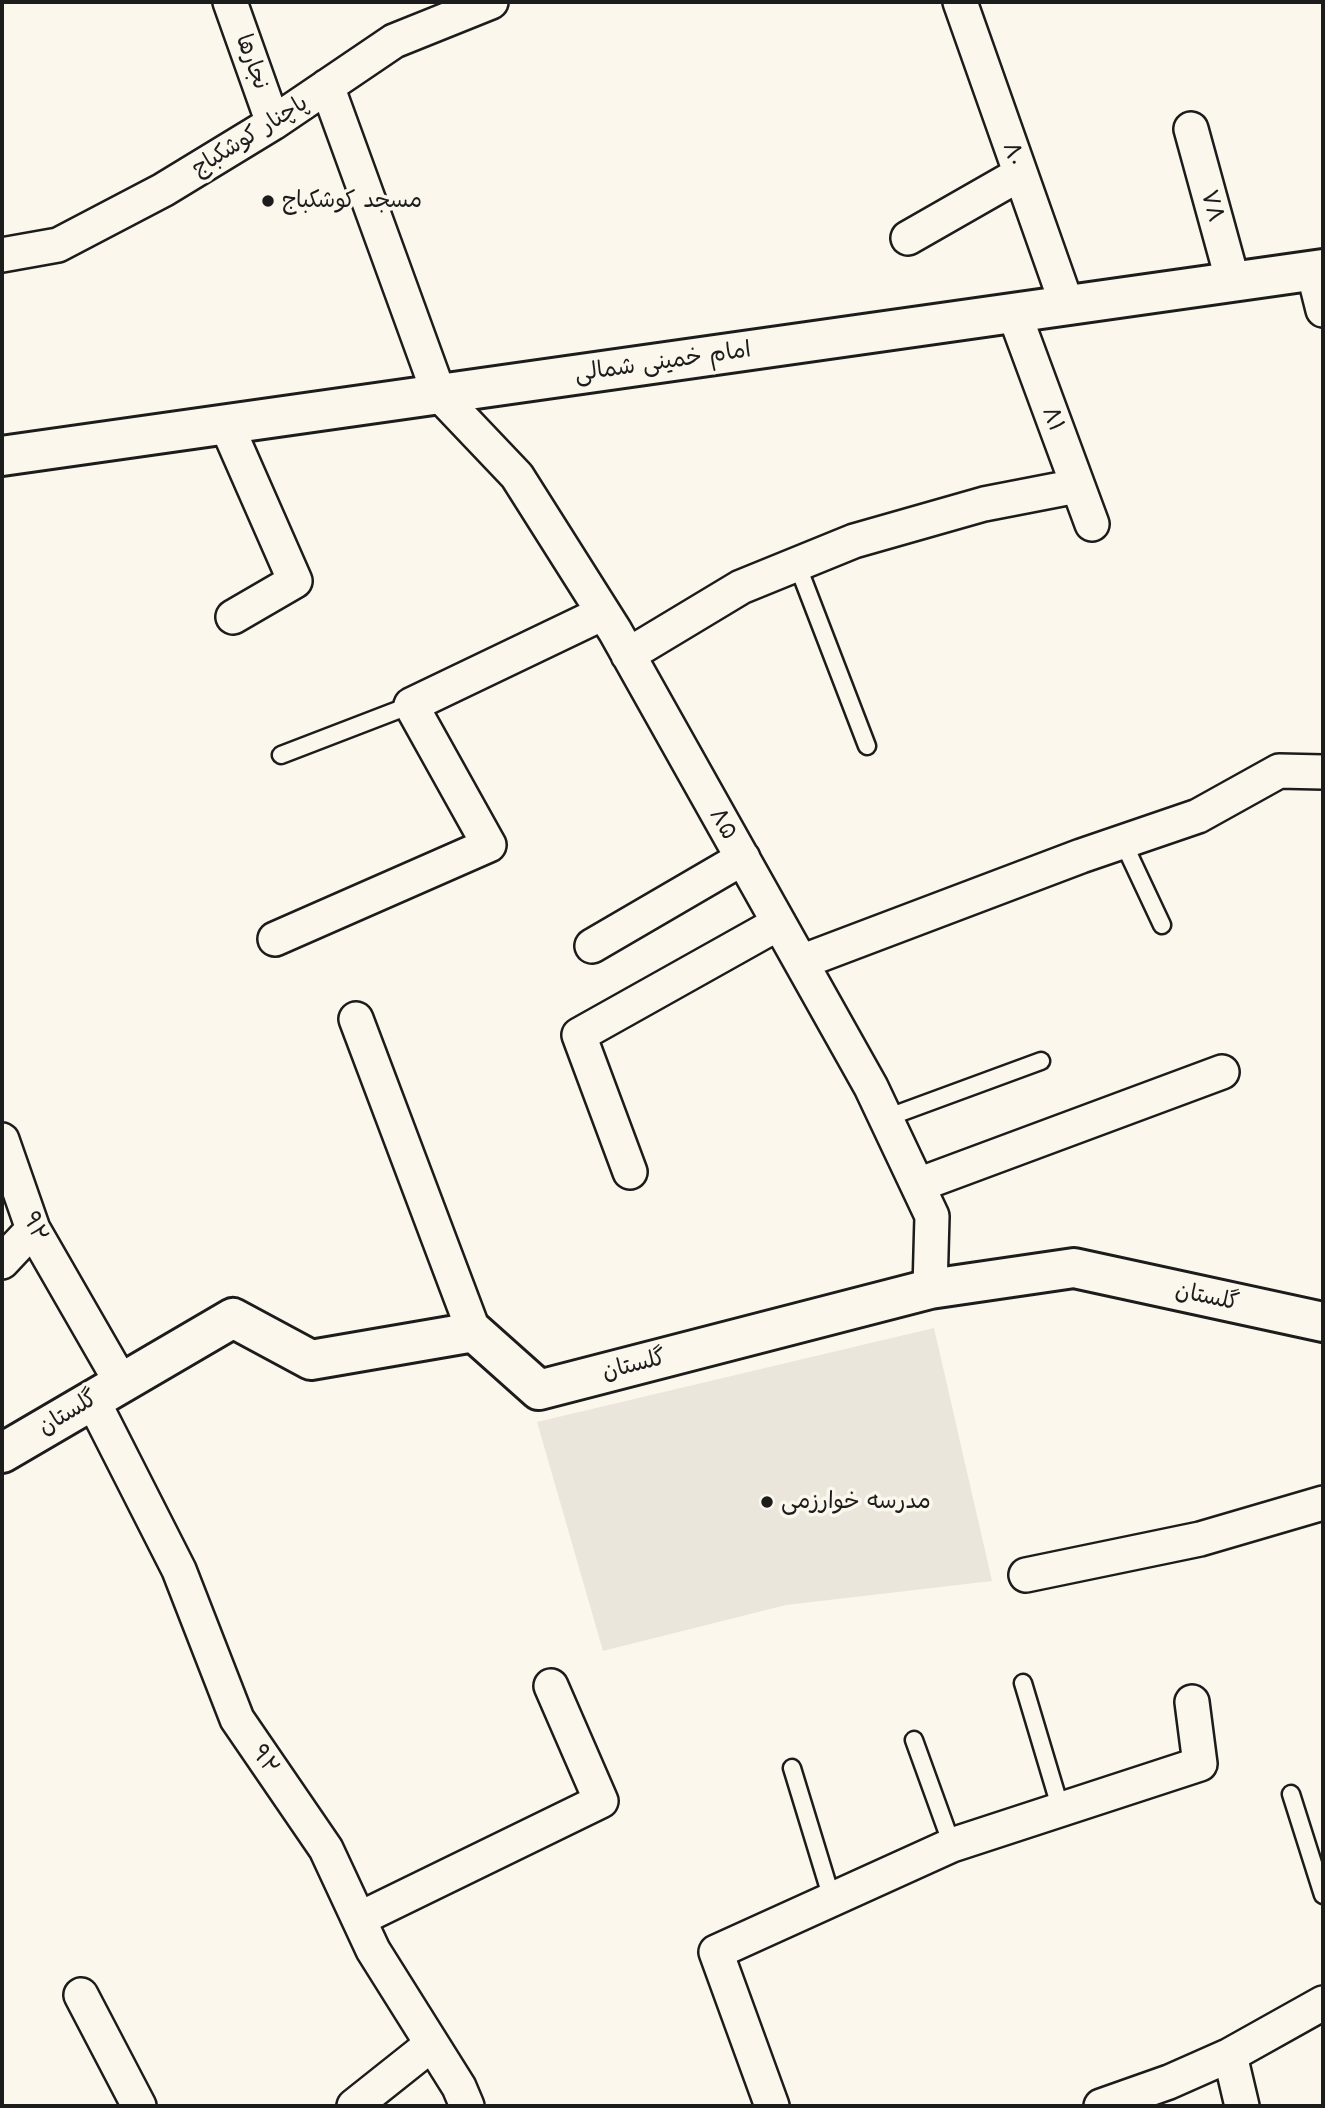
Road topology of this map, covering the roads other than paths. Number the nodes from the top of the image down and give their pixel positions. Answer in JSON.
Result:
{"nodes":[{"id":1,"x":230,"y":2,"type":"edge"},
{"id":2,"x":488,"y":2,"type":"edge"},
{"id":3,"x":960,"y":2,"type":"edge"},
{"id":4,"x":327,"y":86,"type":"junction"},
{"id":5,"x":274,"y":123,"type":"junction"},
{"id":6,"x":1191,"y":129,"type":"dead end"},
{"id":7,"x":1020,"y":174,"type":"junction"},
{"id":8,"x":908,"y":238,"type":"dead end"},
{"id":9,"x":2,"y":255,"type":"edge"},
{"id":10,"x":1318,"y":270,"type":"edge"},
{"id":11,"x":1233,"y":282,"type":"junction"},
{"id":12,"x":1067,"y":306,"type":"junction"},
{"id":13,"x":1323,"y":310,"type":"edge"},
{"id":14,"x":1014,"y":313,"type":"junction"},
{"id":15,"x":439,"y":394,"type":"junction"},
{"id":16,"x":226,"y":424,"type":"junction"},
{"id":17,"x":2,"y":456,"type":"edge"},
{"id":18,"x":1077,"y":486,"type":"junction"},
{"id":19,"x":1091,"y":524,"type":"dead end"},
{"id":20,"x":797,"y":564,"type":"junction"},
{"id":21,"x":603,"y":613,"type":"junction"},
{"id":22,"x":233,"y":617,"type":"dead end"},
{"id":23,"x":628,"y":654,"type":"junction"},
{"id":24,"x":411,"y":705,"type":"junction"},
{"id":25,"x":867,"y":746,"type":"dead end"},
{"id":26,"x":281,"y":755,"type":"dead end"},
{"id":27,"x":1323,"y":772,"type":"edge"},
{"id":28,"x":1123,"y":842,"type":"junction"},
{"id":29,"x":743,"y":858,"type":"junction"},
{"id":30,"x":779,"y":923,"type":"junction"},
{"id":31,"x":1162,"y":925,"type":"dead end"},
{"id":32,"x":275,"y":939,"type":"dead end"},
{"id":33,"x":592,"y":946,"type":"dead end"},
{"id":34,"x":801,"y":962,"type":"junction"},
{"id":35,"x":356,"y":1019,"type":"dead end"},
{"id":36,"x":1041,"y":1061,"type":"dead end"},
{"id":37,"x":1222,"y":1072,"type":"dead end"},
{"id":38,"x":886,"y":1118,"type":"junction"},
{"id":39,"x":2,"y":1140,"type":"edge"},
{"id":40,"x":630,"y":1172,"type":"dead end"},
{"id":41,"x":918,"y":1185,"type":"junction"},
{"id":42,"x":33,"y":1228,"type":"junction"},
{"id":43,"x":2,"y":1262,"type":"edge"},
{"id":44,"x":930,"y":1289,"type":"junction"},
{"id":45,"x":1323,"y":1322,"type":"edge"},
{"id":46,"x":474,"y":1332,"type":"junction"},
{"id":47,"x":106,"y":1390,"type":"junction"},
{"id":48,"x":2,"y":1452,"type":"edge"},
{"id":49,"x":1323,"y":1503,"type":"edge"},
{"id":50,"x":1026,"y":1575,"type":"dead end"},
{"id":51,"x":1023,"y":1683,"type":"dead end"},
{"id":52,"x":551,"y":1686,"type":"dead end"},
{"id":53,"x":1192,"y":1702,"type":"dead end"},
{"id":54,"x":914,"y":1740,"type":"dead end"},
{"id":55,"x":792,"y":1768,"type":"dead end"},
{"id":56,"x":1291,"y":1794,"type":"dead end"},
{"id":57,"x":1060,"y":1810,"type":"junction"},
{"id":58,"x":952,"y":1845,"type":"junction"},
{"id":59,"x":1323,"y":1895,"type":"edge"},
{"id":60,"x":832,"y":1899,"type":"junction"},
{"id":61,"x":359,"y":1919,"type":"junction"},
{"id":62,"x":82,"y":1995,"type":"dead end"},
{"id":63,"x":1323,"y":2003,"type":"edge"},
{"id":64,"x":432,"y":2044,"type":"junction"},
{"id":65,"x":1230,"y":2055,"type":"junction"},
{"id":66,"x":139,"y":2106,"type":"edge"},
{"id":67,"x":354,"y":2106,"type":"edge"},
{"id":68,"x":467,"y":2106,"type":"edge"},
{"id":69,"x":772,"y":2106,"type":"edge"},
{"id":70,"x":1101,"y":2106,"type":"edge"},
{"id":71,"x":1242,"y":2106,"type":"edge"}],
"edges":[{"from":1,"to":5,"type":"street","name":"نجارها"},
{"from":2,"to":4,"type":"street","name":"پاچنار کوشکباج"},
{"from":3,"to":7,"type":"street","name":"۸۰"},
{"from":4,"to":5,"type":"street","name":"پاچنار کوشکباج"},
{"from":4,"to":15,"type":"street"},
{"from":5,"to":9,"type":"street","name":"پاچنار کوشکباج"},
{"from":6,"to":11,"type":"street","name":"۷۸"},
{"from":7,"to":8,"type":"street"},
{"from":7,"to":12,"type":"street","name":"۸۰"},
{"from":10,"to":11,"type":"street","name":"امام خمینی شمالی"},
{"from":10,"to":13,"type":"street"},
{"from":11,"to":12,"type":"street","name":"امام خمینی شمالی"},
{"from":12,"to":14,"type":"street","name":"امام خمینی شمالی"},
{"from":14,"to":15,"type":"street","name":"امام خمینی شمالی"},
{"from":14,"to":18,"type":"street","name":"۸۱"},
{"from":15,"to":16,"type":"street","name":"امام خمینی شمالی"},
{"from":15,"to":21,"type":"street","name":"۸۵"},
{"from":16,"to":17,"type":"street","name":"امام خمینی شمالی"},
{"from":16,"to":22,"type":"street"},
{"from":18,"to":19,"type":"street","name":"۸۱"},
{"from":18,"to":20,"type":"street"},
{"from":20,"to":23,"type":"street"},
{"from":20,"to":25,"type":"lane"},
{"from":21,"to":23,"type":"street","name":"۸۵"},
{"from":21,"to":24,"type":"street"},
{"from":23,"to":29,"type":"street","name":"۸۵"},
{"from":24,"to":26,"type":"lane"},
{"from":24,"to":32,"type":"street"},
{"from":27,"to":28,"type":"street"},
{"from":28,"to":31,"type":"lane"},
{"from":28,"to":34,"type":"street"},
{"from":29,"to":30,"type":"street","name":"۸۵"},
{"from":29,"to":33,"type":"street"},
{"from":30,"to":34,"type":"street","name":"۸۵"},
{"from":30,"to":40,"type":"street"},
{"from":34,"to":38,"type":"street","name":"۸۵"},
{"from":35,"to":46,"type":"street"},
{"from":36,"to":38,"type":"lane"},
{"from":37,"to":41,"type":"street"},
{"from":38,"to":41,"type":"street","name":"۸۵"},
{"from":39,"to":42,"type":"street","name":"۹۲"},
{"from":41,"to":44,"type":"street","name":"۸۵"},
{"from":42,"to":43,"type":"street"},
{"from":42,"to":47,"type":"street","name":"۹۲"},
{"from":44,"to":45,"type":"street","name":"گلستان"},
{"from":44,"to":46,"type":"street","name":"گلستان"},
{"from":46,"to":47,"type":"street","name":"گلستان"},
{"from":47,"to":48,"type":"street","name":"گلستان"},
{"from":47,"to":61,"type":"street","name":"۹۲"},
{"from":49,"to":50,"type":"street"},
{"from":51,"to":57,"type":"lane"},
{"from":52,"to":61,"type":"street"},
{"from":53,"to":57,"type":"street"},
{"from":54,"to":58,"type":"lane"},
{"from":55,"to":60,"type":"lane"},
{"from":56,"to":59,"type":"lane"},
{"from":57,"to":58,"type":"street"},
{"from":58,"to":60,"type":"street"},
{"from":60,"to":69,"type":"street"},
{"from":61,"to":64,"type":"street","name":"۹۲"},
{"from":62,"to":66,"type":"street"},
{"from":63,"to":65,"type":"street"},
{"from":64,"to":67,"type":"street"},
{"from":64,"to":68,"type":"street","name":"۹۲"},
{"from":65,"to":70,"type":"street"},
{"from":65,"to":71,"type":"street"}]}
